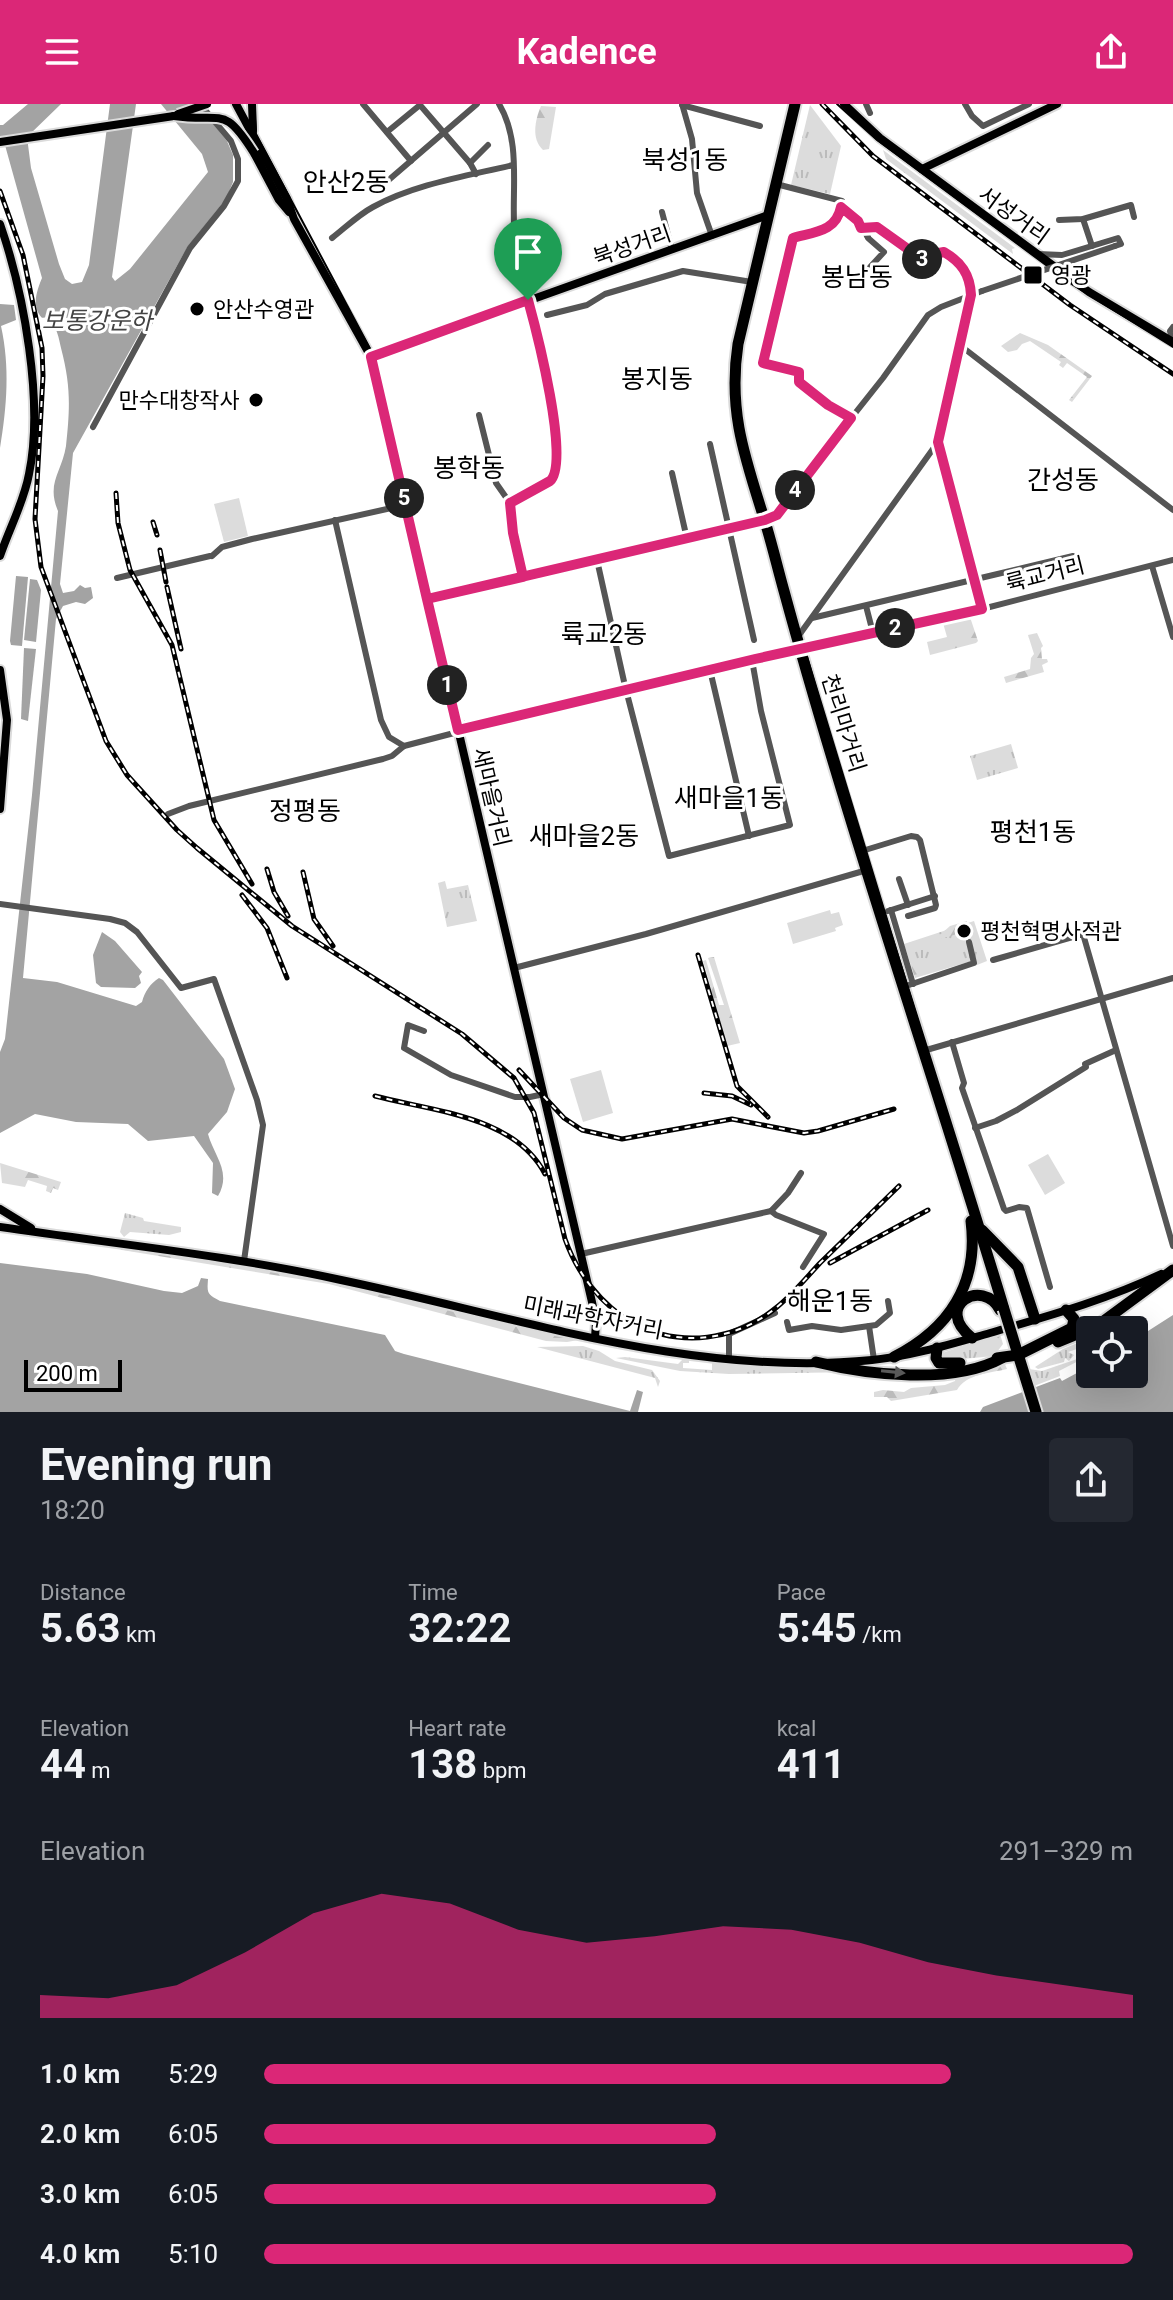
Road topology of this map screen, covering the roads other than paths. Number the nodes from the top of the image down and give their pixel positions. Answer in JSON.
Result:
{"nodes":[{"id":1,"x":200,"y":104,"type":"edge"},
{"id":2,"x":207,"y":104,"type":"edge"},
{"id":3,"x":236,"y":104,"type":"edge"},
{"id":4,"x":252,"y":104,"type":"edge"},
{"id":5,"x":477,"y":104,"type":"edge"},
{"id":6,"x":499,"y":104,"type":"edge"},
{"id":7,"x":682,"y":104,"type":"edge"},
{"id":8,"x":795,"y":104,"type":"edge"},
{"id":9,"x":844,"y":104,"type":"edge"},
{"id":10,"x":866,"y":104,"type":"edge"},
{"id":11,"x":965,"y":104,"type":"edge"},
{"id":12,"x":1029,"y":104,"type":"edge"},
{"id":13,"x":1057,"y":104,"type":"edge"},
{"id":14,"x":362,"y":106,"type":"edge"},
{"id":15,"x":1041,"y":107,"type":"edge"},
{"id":16,"x":870,"y":113,"type":"dead end"},
{"id":17,"x":174,"y":116,"type":"junction"},
{"id":18,"x":760,"y":126,"type":"dead end"},
{"id":19,"x":444,"y":131,"type":"junction"},
{"id":20,"x":387,"y":132,"type":"junction"},
{"id":21,"x":255,"y":138,"type":"junction"},
{"id":22,"x":0,"y":142,"type":"edge"},
{"id":23,"x":488,"y":145,"type":"dead end"},
{"id":24,"x":411,"y":161,"type":"junction"},
{"id":25,"x":470,"y":163,"type":"junction"},
{"id":26,"x":513,"y":165,"type":"junction"},
{"id":27,"x":922,"y":169,"type":"junction"},
{"id":28,"x":476,"y":174,"type":"junction"},
{"id":29,"x":384,"y":184,"type":"dead end"},
{"id":30,"x":776,"y":184,"type":"junction"},
{"id":31,"x":841,"y":207,"type":"junction"},
{"id":32,"x":662,"y":212,"type":"dead end"},
{"id":33,"x":768,"y":215,"type":"junction"},
{"id":34,"x":1134,"y":217,"type":"dead end"},
{"id":35,"x":294,"y":219,"type":"junction"},
{"id":36,"x":1083,"y":219,"type":"junction"},
{"id":37,"x":1059,"y":220,"type":"dead end"},
{"id":38,"x":0,"y":224,"type":"edge"},
{"id":39,"x":866,"y":228,"type":"junction"},
{"id":40,"x":712,"y":236,"type":"junction"},
{"id":41,"x":332,"y":238,"type":"dead end"},
{"id":42,"x":1092,"y":246,"type":"junction"},
{"id":43,"x":672,"y":250,"type":"junction"},
{"id":44,"x":1032,"y":250,"type":"junction"},
{"id":45,"x":860,"y":278,"type":"dead end"},
{"id":46,"x":752,"y":282,"type":"junction"},
{"id":47,"x":971,"y":295,"type":"junction"},
{"id":48,"x":528,"y":300,"type":"junction"},
{"id":49,"x":547,"y":315,"type":"dead end"},
{"id":50,"x":1173,"y":327,"type":"edge"},
{"id":51,"x":1173,"y":342,"type":"edge"},
{"id":52,"x":961,"y":346,"type":"junction"},
{"id":53,"x":371,"y":357,"type":"junction"},
{"id":54,"x":479,"y":415,"type":"dead end"},
{"id":55,"x":851,"y":418,"type":"junction"},
{"id":56,"x":93,"y":427,"type":"dead end"},
{"id":57,"x":938,"y":442,"type":"junction"},
{"id":58,"x":710,"y":444,"type":"dead end"},
{"id":59,"x":672,"y":473,"type":"dead end"},
{"id":60,"x":510,"y":503,"type":"junction"},
{"id":61,"x":405,"y":505,"type":"junction"},
{"id":62,"x":1173,"y":510,"type":"edge"},
{"id":63,"x":335,"y":520,"type":"junction"},
{"id":64,"x":765,"y":520,"type":"junction"},
{"id":65,"x":728,"y":529,"type":"junction"},
{"id":66,"x":687,"y":539,"type":"junction"},
{"id":67,"x":0,"y":556,"type":"edge"},
{"id":68,"x":1073,"y":556,"type":"dead end"},
{"id":69,"x":597,"y":560,"type":"junction"},
{"id":70,"x":1173,"y":560,"type":"edge"},
{"id":71,"x":1152,"y":566,"type":"junction"},
{"id":72,"x":523,"y":577,"type":"junction"},
{"id":73,"x":117,"y":578,"type":"dead end"},
{"id":74,"x":974,"y":580,"type":"junction"},
{"id":75,"x":427,"y":599,"type":"junction"},
{"id":76,"x":866,"y":606,"type":"junction"},
{"id":77,"x":982,"y":609,"type":"junction"},
{"id":78,"x":810,"y":619,"type":"junction"},
{"id":79,"x":873,"y":633,"type":"junction"},
{"id":80,"x":1173,"y":637,"type":"edge"},
{"id":81,"x":754,"y":640,"type":"dead end"},
{"id":82,"x":798,"y":643,"type":"junction"},
{"id":83,"x":752,"y":660,"type":"junction"},
{"id":84,"x":0,"y":670,"type":"edge"},
{"id":85,"x":710,"y":670,"type":"junction"},
{"id":86,"x":626,"y":689,"type":"junction"},
{"id":87,"x":458,"y":731,"type":"junction"},
{"id":88,"x":404,"y":746,"type":"junction"},
{"id":89,"x":0,"y":809,"type":"edge"},
{"id":90,"x":168,"y":814,"type":"dead end"},
{"id":91,"x":749,"y":836,"type":"junction"},
{"id":92,"x":861,"y":851,"type":"junction"},
{"id":93,"x":867,"y":870,"type":"junction"},
{"id":94,"x":899,"y":879,"type":"dead end"},
{"id":95,"x":935,"y":896,"type":"junction"},
{"id":96,"x":0,"y":904,"type":"edge"},
{"id":97,"x":908,"y":905,"type":"junction"},
{"id":98,"x":886,"y":912,"type":"junction"},
{"id":99,"x":908,"y":916,"type":"dead end"},
{"id":100,"x":969,"y":942,"type":"dead end"},
{"id":101,"x":993,"y":960,"type":"dead end"},
{"id":102,"x":514,"y":968,"type":"junction"},
{"id":103,"x":1173,"y":978,"type":"edge"},
{"id":104,"x":908,"y":986,"type":"junction"},
{"id":105,"x":1101,"y":998,"type":"junction"},
{"id":106,"x":424,"y":1031,"type":"dead end"},
{"id":107,"x":952,"y":1042,"type":"junction"},
{"id":108,"x":1116,"y":1050,"type":"junction"},
{"id":109,"x":922,"y":1052,"type":"junction"},
{"id":110,"x":544,"y":1094,"type":"junction"},
{"id":111,"x":975,"y":1128,"type":"junction"},
{"id":112,"x":801,"y":1173,"type":"dead end"},
{"id":113,"x":971,"y":1208,"type":"junction"},
{"id":114,"x":0,"y":1209,"type":"edge"},
{"id":115,"x":771,"y":1211,"type":"junction"},
{"id":116,"x":0,"y":1227,"type":"edge"},
{"id":117,"x":43,"y":1234,"type":"junction"},
{"id":118,"x":1173,"y":1246,"type":"edge"},
{"id":119,"x":581,"y":1254,"type":"junction"},
{"id":120,"x":244,"y":1261,"type":"junction"},
{"id":121,"x":803,"y":1267,"type":"dead end"},
{"id":122,"x":1173,"y":1269,"type":"edge"},
{"id":123,"x":1021,"y":1273,"type":"junction"},
{"id":124,"x":995,"y":1279,"type":"junction"},
{"id":125,"x":1050,"y":1287,"type":"dead end"},
{"id":126,"x":888,"y":1301,"type":"dead end"},
{"id":127,"x":1002,"y":1310,"type":"junction"},
{"id":128,"x":1066,"y":1310,"type":"junction"},
{"id":129,"x":775,"y":1313,"type":"dead end"},
{"id":130,"x":1035,"y":1319,"type":"junction"},
{"id":131,"x":787,"y":1322,"type":"dead end"},
{"id":132,"x":869,"y":1326,"type":"junction"},
{"id":133,"x":595,"y":1338,"type":"junction"},
{"id":134,"x":972,"y":1338,"type":"junction"},
{"id":135,"x":937,"y":1348,"type":"junction"},
{"id":136,"x":1034,"y":1348,"type":"junction"},
{"id":137,"x":1014,"y":1355,"type":"junction"},
{"id":138,"x":894,"y":1357,"type":"junction"},
{"id":139,"x":729,"y":1358,"type":"junction"},
{"id":140,"x":874,"y":1360,"type":"junction"},
{"id":141,"x":816,"y":1362,"type":"junction"},
{"id":142,"x":1033,"y":1412,"type":"edge"}],
"edges":[{"from":1,"to":56,"type":"street"},
{"from":2,"to":17,"type":"main road","bridge":true},
{"from":3,"to":21,"type":"main road","name":"새마을거리"},
{"from":4,"to":21,"type":"main road"},
{"from":5,"to":19,"type":"street"},
{"from":6,"to":26,"type":"street"},
{"from":7,"to":18,"type":"street"},
{"from":7,"to":40,"type":"street"},
{"from":8,"to":30,"type":"highway","name":"천리마거리"},
{"from":9,"to":27,"type":"main road","name":"서성거리"},
{"from":10,"to":16,"type":"street"},
{"from":11,"to":12,"type":"street"},
{"from":13,"to":15,"type":"main road"},
{"from":14,"to":20,"type":"street"},
{"from":15,"to":27,"type":"main road"},
{"from":17,"to":22,"type":"main road"},
{"from":17,"to":35,"type":"main road","bridge":true},
{"from":19,"to":20,"type":"street"},
{"from":19,"to":24,"type":"street"},
{"from":19,"to":25,"type":"street"},
{"from":20,"to":24,"type":"street"},
{"from":21,"to":35,"type":"main road","name":"새마을거리"},
{"from":23,"to":25,"type":"street"},
{"from":24,"to":29,"type":"street"},
{"from":25,"to":28,"type":"street"},
{"from":26,"to":28,"type":"street"},
{"from":26,"to":48,"type":"street"},
{"from":27,"to":44,"type":"main road","name":"서성거리"},
{"from":28,"to":41,"type":"street"},
{"from":30,"to":31,"type":"street"},
{"from":30,"to":33,"type":"highway","name":"천리마거리"},
{"from":31,"to":39,"type":"street"},
{"from":31,"to":55,"type":"street"},
{"from":32,"to":43,"type":"street"},
{"from":33,"to":40,"type":"main road","name":"북성거리"},
{"from":33,"to":46,"type":"highway","name":"천리마거리"},
{"from":34,"to":36,"type":"street"},
{"from":35,"to":53,"type":"main road","name":"새마을거리"},
{"from":36,"to":37,"type":"street"},
{"from":36,"to":42,"type":"street"},
{"from":38,"to":67,"type":"main road"},
{"from":39,"to":45,"type":"street"},
{"from":39,"to":47,"type":"street"},
{"from":40,"to":43,"type":"main road","name":"북성거리"},
{"from":42,"to":44,"type":"street"},
{"from":42,"to":47,"type":"street","bridge":true},
{"from":43,"to":48,"type":"main road","name":"북성거리"},
{"from":44,"to":51,"type":"main road","name":"서성거리"},
{"from":46,"to":49,"type":"street"},
{"from":46,"to":64,"type":"highway","name":"천리마거리"},
{"from":47,"to":52,"type":"street"},
{"from":47,"to":55,"type":"street"},
{"from":48,"to":53,"type":"main road","name":"북성거리"},
{"from":48,"to":60,"type":"street"},
{"from":50,"to":51,"type":"street"},
{"from":52,"to":57,"type":"street"},
{"from":52,"to":62,"type":"street"},
{"from":53,"to":61,"type":"main road","name":"새마을거리"},
{"from":54,"to":60,"type":"street"},
{"from":55,"to":64,"type":"street"},
{"from":57,"to":74,"type":"street"},
{"from":57,"to":78,"type":"street"},
{"from":58,"to":65,"type":"street"},
{"from":59,"to":66,"type":"street"},
{"from":60,"to":72,"type":"street"},
{"from":61,"to":63,"type":"street"},
{"from":61,"to":75,"type":"main road","name":"새마을거리"},
{"from":63,"to":73,"type":"street"},
{"from":63,"to":88,"type":"street"},
{"from":64,"to":65,"type":"street"},
{"from":64,"to":82,"type":"highway","name":"천리마거리"},
{"from":65,"to":66,"type":"street"},
{"from":65,"to":81,"type":"street"},
{"from":66,"to":69,"type":"street"},
{"from":68,"to":74,"type":"street"},
{"from":69,"to":72,"type":"street"},
{"from":69,"to":86,"type":"street"},
{"from":70,"to":71,"type":"street","name":"륙교거리"},
{"from":71,"to":77,"type":"street","name":"륙교거리"},
{"from":71,"to":80,"type":"street"},
{"from":72,"to":75,"type":"street"},
{"from":74,"to":76,"type":"street"},
{"from":74,"to":77,"type":"street"},
{"from":75,"to":87,"type":"main road","name":"새마을거리"},
{"from":76,"to":78,"type":"street"},
{"from":76,"to":79,"type":"street"},
{"from":77,"to":79,"type":"street","name":"륙교거리"},
{"from":78,"to":82,"type":"street"},
{"from":79,"to":82,"type":"street","name":"륙교거리"},
{"from":82,"to":83,"type":"main road","name":"륙교거리"},
{"from":82,"to":92,"type":"highway","name":"천리마거리"},
{"from":83,"to":85,"type":"main road","name":"륙교거리"},
{"from":83,"to":91,"type":"street"},
{"from":84,"to":89,"type":"main road"},
{"from":85,"to":86,"type":"main road","name":"륙교거리"},
{"from":85,"to":91,"type":"street"},
{"from":86,"to":87,"type":"main road","name":"륙교거리"},
{"from":86,"to":91,"type":"street"},
{"from":87,"to":88,"type":"street"},
{"from":87,"to":102,"type":"main road","name":"새마을거리"},
{"from":88,"to":90,"type":"street"},
{"from":92,"to":93,"type":"highway","name":"천리마거리"},
{"from":92,"to":95,"type":"street"},
{"from":93,"to":98,"type":"highway","name":"천리마거리"},
{"from":93,"to":102,"type":"street"},
{"from":94,"to":97,"type":"street"},
{"from":95,"to":97,"type":"street"},
{"from":95,"to":99,"type":"street"},
{"from":96,"to":120,"type":"street"},
{"from":97,"to":98,"type":"street"},
{"from":98,"to":104,"type":"highway","name":"천리마거리"},
{"from":100,"to":104,"type":"street"},
{"from":101,"to":105,"type":"street"},
{"from":102,"to":110,"type":"main road","name":"새마을거리"},
{"from":103,"to":105,"type":"street"},
{"from":104,"to":109,"type":"highway","name":"천리마거리"},
{"from":105,"to":107,"type":"street"},
{"from":105,"to":108,"type":"street"},
{"from":106,"to":110,"type":"street"},
{"from":107,"to":109,"type":"street"},
{"from":107,"to":111,"type":"street"},
{"from":108,"to":111,"type":"street"},
{"from":108,"to":118,"type":"street"},
{"from":109,"to":113,"type":"highway","name":"천리마거리"},
{"from":110,"to":119,"type":"main road","name":"새마을거리"},
{"from":111,"to":125,"type":"street"},
{"from":112,"to":115,"type":"street"},
{"from":113,"to":123,"type":"highway"},
{"from":113,"to":124,"type":"highway","name":"천리마거리"},
{"from":113,"to":127,"type":"highway","name":"천리마거리"},
{"from":113,"to":138,"type":"highway"},
{"from":114,"to":117,"type":"main road"},
{"from":115,"to":119,"type":"street"},
{"from":115,"to":121,"type":"street"},
{"from":116,"to":117,"type":"main road","name":"미래과학자거리"},
{"from":117,"to":120,"type":"main road","name":"미래과학자거리"},
{"from":119,"to":133,"type":"main road","name":"새마을거리"},
{"from":120,"to":133,"type":"main road","name":"미래과학자거리"},
{"from":122,"to":128,"type":"main road","name":"미래과학자거리"},
{"from":122,"to":136,"type":"highway"},
{"from":123,"to":124,"type":"highway"},
{"from":123,"to":130,"type":"highway"},
{"from":124,"to":127,"type":"highway","name":"천리마거리"},
{"from":126,"to":132,"type":"street"},
{"from":127,"to":134,"type":"highway"},
{"from":127,"to":137,"type":"highway","bridge":true},
{"from":128,"to":130,"type":"main road","name":"미래과학자거리"},
{"from":128,"to":136,"type":"highway"},
{"from":129,"to":139,"type":"street"},
{"from":130,"to":134,"type":"main road","name":"미래과학자거리"},
{"from":131,"to":132,"type":"street"},
{"from":132,"to":140,"type":"street"},
{"from":133,"to":139,"type":"main road","name":"미래과학자거리"},
{"from":134,"to":135,"type":"main road","name":"미래과학자거리"},
{"from":135,"to":137,"type":"highway"},
{"from":135,"to":138,"type":"main road","name":"미래과학자거리"},
{"from":136,"to":137,"type":"highway"},
{"from":141,"to":137,"type":"highway","one_way":true},
{"from":137,"to":142,"type":"highway"},
{"from":138,"to":140,"type":"main road","name":"미래과학자거리"},
{"from":139,"to":141,"type":"main road","name":"미래과학자거리"},
{"from":140,"to":141,"type":"main road","name":"미래과학자거리"}]}
